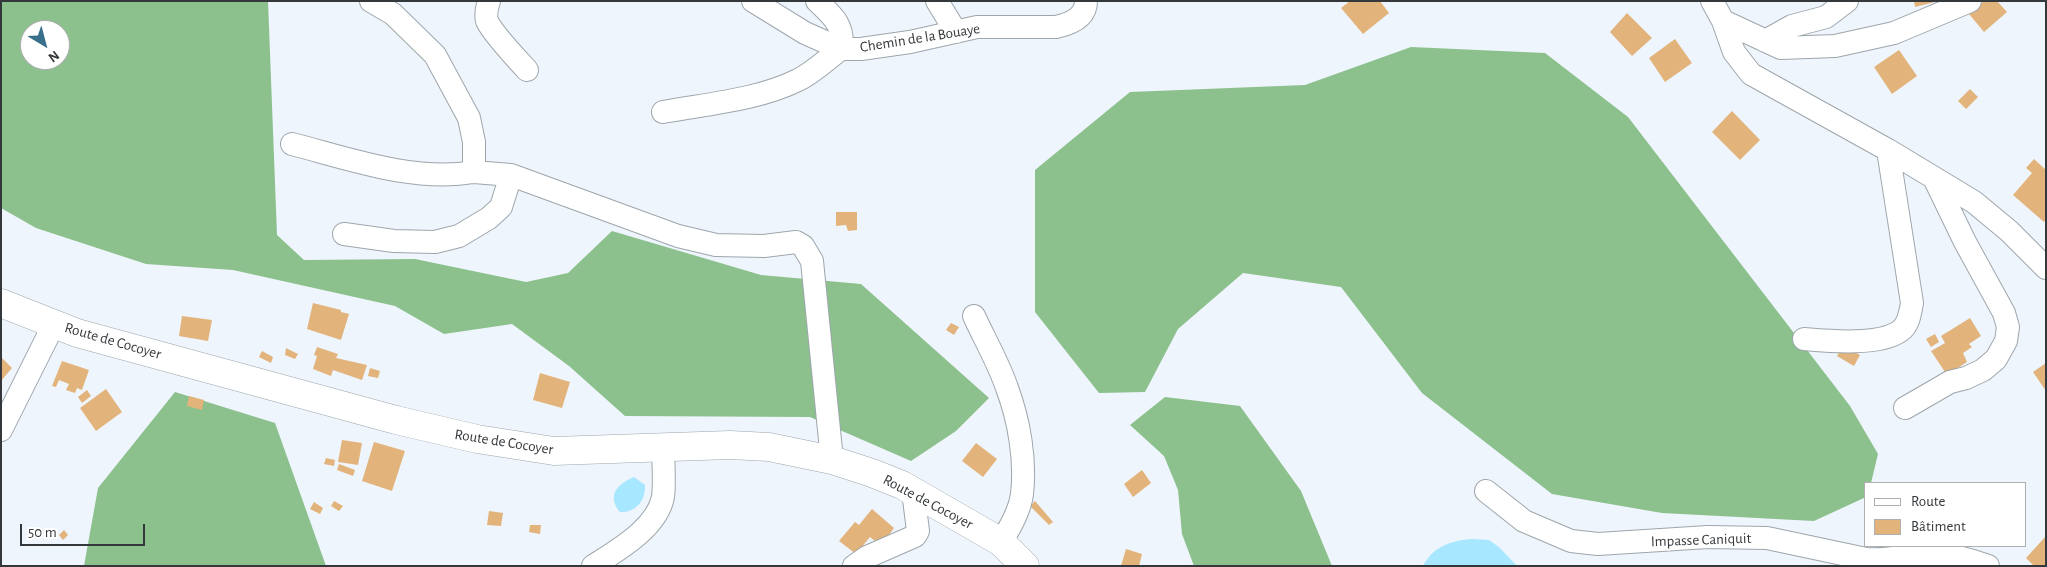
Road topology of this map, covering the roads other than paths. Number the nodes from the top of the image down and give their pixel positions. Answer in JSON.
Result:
{"nodes":[{"id":1,"x":371,"y":1,"type":"edge"},
{"id":2,"x":489,"y":1,"type":"edge"},
{"id":3,"x":753,"y":1,"type":"edge"},
{"id":4,"x":817,"y":1,"type":"edge"},
{"id":5,"x":937,"y":1,"type":"edge"},
{"id":6,"x":1086,"y":1,"type":"edge"},
{"id":7,"x":1712,"y":1,"type":"edge"},
{"id":8,"x":1847,"y":1,"type":"edge"},
{"id":9,"x":1970,"y":1,"type":"edge"},
{"id":10,"x":1723,"y":21,"type":"junction"},
{"id":11,"x":956,"y":32,"type":"junction"},
{"id":12,"x":1764,"y":40,"type":"junction"},
{"id":13,"x":841,"y":49,"type":"junction"},
{"id":14,"x":527,"y":70,"type":"dead end"},
{"id":15,"x":663,"y":112,"type":"dead end"},
{"id":16,"x":292,"y":144,"type":"dead end"},
{"id":17,"x":1888,"y":150,"type":"junction"},
{"id":18,"x":474,"y":172,"type":"junction"},
{"id":19,"x":511,"y":175,"type":"junction"},
{"id":20,"x":1934,"y":178,"type":"junction"},
{"id":21,"x":344,"y":234,"type":"dead end"},
{"id":22,"x":2046,"y":268,"type":"edge"},
{"id":23,"x":1,"y":303,"type":"edge"},
{"id":24,"x":974,"y":316,"type":"dead end"},
{"id":25,"x":54,"y":324,"type":"junction"},
{"id":26,"x":1804,"y":339,"type":"dead end"},
{"id":27,"x":1905,"y":408,"type":"dead end"},
{"id":28,"x":1,"y":430,"type":"edge"},
{"id":29,"x":664,"y":446,"type":"junction"},
{"id":30,"x":832,"y":460,"type":"junction"},
{"id":31,"x":913,"y":491,"type":"junction"},
{"id":32,"x":1486,"y":491,"type":"dead end"},
{"id":33,"x":1001,"y":542,"type":"junction"},
{"id":34,"x":593,"y":566,"type":"edge"},
{"id":35,"x":854,"y":566,"type":"edge"},
{"id":36,"x":1025,"y":566,"type":"edge"},
{"id":37,"x":1988,"y":566,"type":"edge"}],
"edges":[{"from":1,"to":18,"type":"street"},
{"from":2,"to":14,"type":"street"},
{"from":3,"to":13,"type":"street","name":"Chemin de la Bouaye"},
{"from":4,"to":13,"type":"street"},
{"from":5,"to":11,"type":"street"},
{"from":6,"to":11,"type":"street","name":"Chemin de la Bouaye"},
{"from":7,"to":10,"type":"street"},
{"from":8,"to":12,"type":"street"},
{"from":9,"to":12,"type":"street"},
{"from":10,"to":12,"type":"street"},
{"from":10,"to":17,"type":"street"},
{"from":11,"to":13,"type":"street","name":"Chemin de la Bouaye"},
{"from":13,"to":15,"type":"street"},
{"from":16,"to":18,"type":"street"},
{"from":17,"to":20,"type":"street"},
{"from":17,"to":26,"type":"street"},
{"from":18,"to":19,"type":"street"},
{"from":19,"to":21,"type":"street"},
{"from":19,"to":30,"type":"street"},
{"from":20,"to":22,"type":"street"},
{"from":20,"to":27,"type":"street"},
{"from":23,"to":25,"type":"main road","name":"Route de Cocoyer"},
{"from":24,"to":33,"type":"street"},
{"from":25,"to":28,"type":"street"},
{"from":25,"to":29,"type":"main road","name":"Route de Cocoyer"},
{"from":29,"to":30,"type":"main road","name":"Route de Cocoyer"},
{"from":29,"to":34,"type":"street"},
{"from":30,"to":31,"type":"main road","name":"Route de Cocoyer"},
{"from":31,"to":33,"type":"main road","name":"Route de Cocoyer"},
{"from":31,"to":35,"type":"street"},
{"from":32,"to":37,"type":"street","name":"Impasse Caniquit"},
{"from":33,"to":36,"type":"main road","name":"Route de Cocoyer"}]}
